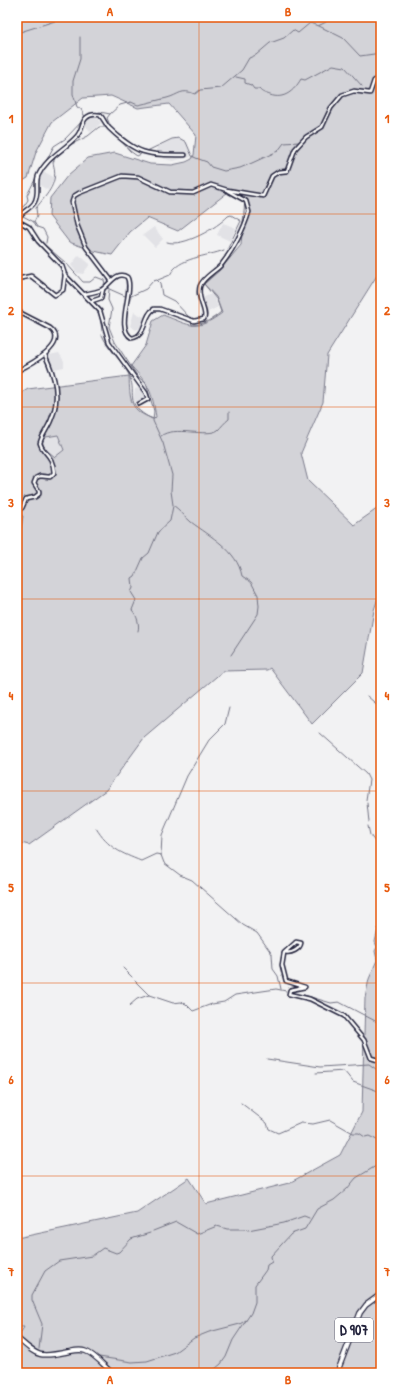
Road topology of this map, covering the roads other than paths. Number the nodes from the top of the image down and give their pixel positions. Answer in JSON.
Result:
{"nodes":[{"id":1,"x":381,"y":75,"type":"edge"},
{"id":2,"x":185,"y":155,"type":"dead end"},
{"id":3,"x":227,"y":190,"type":"junction"},
{"id":4,"x":17,"y":221,"type":"edge"},
{"id":5,"x":65,"y":275,"type":"junction"},
{"id":6,"x":17,"y":279,"type":"edge"},
{"id":7,"x":110,"y":280,"type":"junction"},
{"id":8,"x":103,"y":289,"type":"junction"},
{"id":9,"x":85,"y":294,"type":"junction"},
{"id":10,"x":92,"y":301,"type":"junction"},
{"id":11,"x":17,"y":311,"type":"edge"},
{"id":12,"x":45,"y":355,"type":"junction"},
{"id":13,"x":17,"y":371,"type":"edge"},
{"id":14,"x":139,"y":404,"type":"dead end"},
{"id":15,"x":17,"y":510,"type":"edge"},
{"id":16,"x":285,"y":952,"type":"junction"},
{"id":17,"x":381,"y":1061,"type":"edge"},
{"id":18,"x":381,"y":1294,"type":"edge"},
{"id":19,"x":17,"y":1338,"type":"edge"},
{"id":20,"x":112,"y":1373,"type":"edge"},
{"id":21,"x":337,"y":1373,"type":"edge"}],
"edges":[{"from":1,"to":3,"type":"street"},
{"from":2,"to":4,"type":"street"},
{"from":3,"to":7,"type":"street"},
{"from":3,"to":7,"type":"street"},
{"from":4,"to":5,"type":"street"},
{"from":5,"to":6,"type":"street"},
{"from":5,"to":9,"type":"street"},
{"from":7,"to":8,"type":"street"},
{"from":8,"to":9,"type":"street"},
{"from":8,"to":10,"type":"street"},
{"from":9,"to":10,"type":"street"},
{"from":10,"to":14,"type":"street"},
{"from":11,"to":12,"type":"street"},
{"from":12,"to":13,"type":"street"},
{"from":12,"to":15,"type":"street"},
{"from":16,"to":16,"type":"street"},
{"from":16,"to":17,"type":"street"},
{"from":18,"to":21,"type":"main road","number":"D 907"},
{"from":19,"to":20,"type":"main road"}]}
